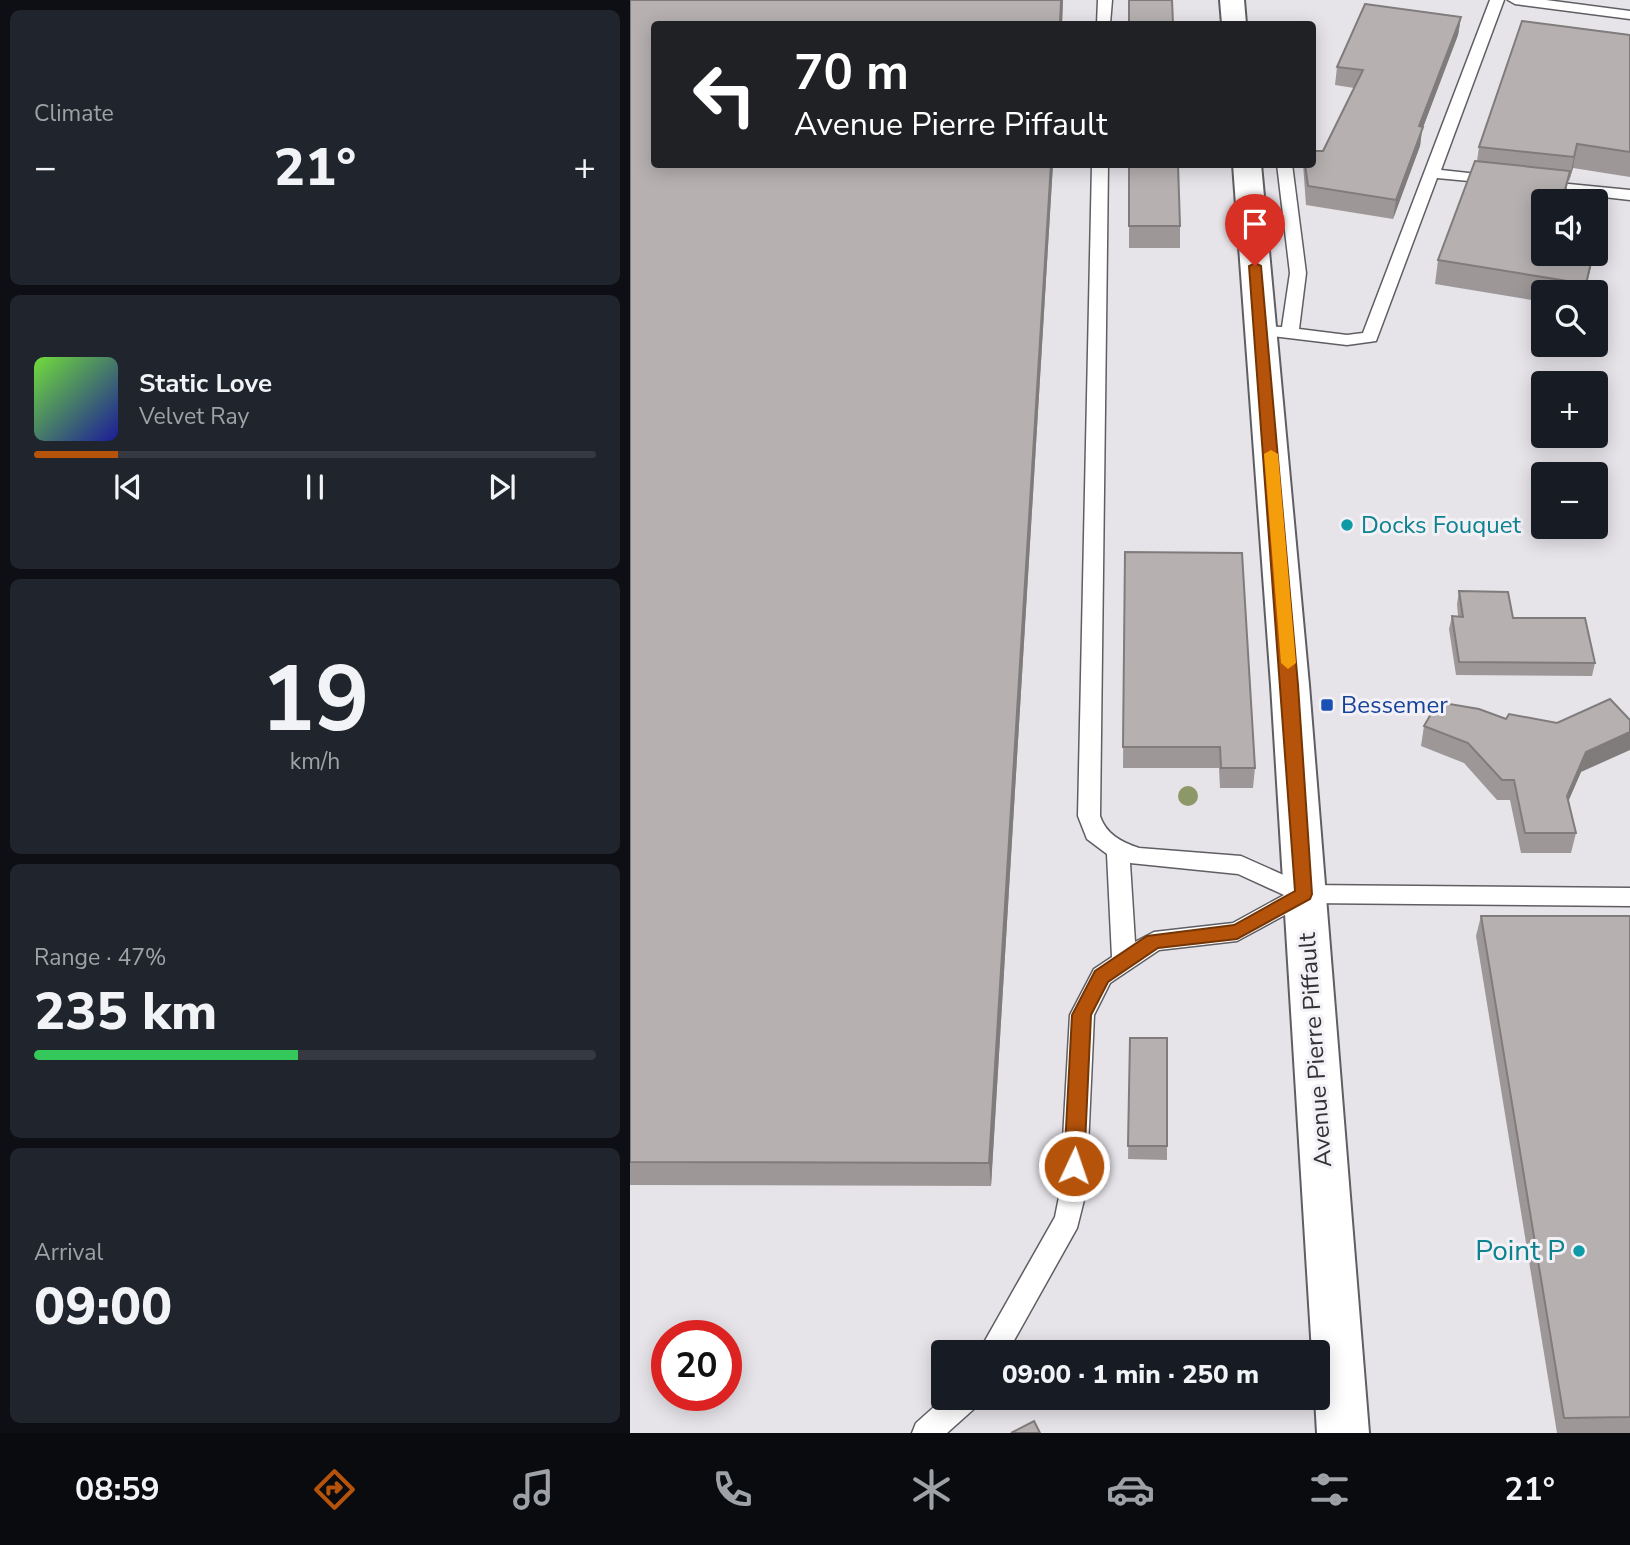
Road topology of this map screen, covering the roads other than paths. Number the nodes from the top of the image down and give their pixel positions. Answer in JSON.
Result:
{"nodes":[{"id":1,"x":1105,"y":0,"type":"edge"},
{"id":2,"x":1232,"y":0,"type":"edge"},
{"id":3,"x":1497,"y":0,"type":"edge"},
{"id":4,"x":1516,"y":0,"type":"edge"},
{"id":5,"x":1630,"y":15,"type":"edge"},
{"id":6,"x":1104,"y":21,"type":"edge"},
{"id":7,"x":1234,"y":21,"type":"edge"},
{"id":8,"x":1100,"y":168,"type":"edge"},
{"id":9,"x":1248,"y":168,"type":"edge"},
{"id":10,"x":1285,"y":168,"type":"edge"},
{"id":11,"x":1432,"y":173,"type":"junction"},
{"id":12,"x":1630,"y":195,"type":"edge"},
{"id":13,"x":1275,"y":331,"type":"junction"},
{"id":14,"x":1118,"y":850,"type":"junction"},
{"id":15,"x":1304,"y":894,"type":"junction"},
{"id":16,"x":1630,"y":897,"type":"edge"},
{"id":17,"x":1124,"y":959,"type":"junction"},
{"id":18,"x":999,"y":1340,"type":"edge"},
{"id":19,"x":952,"y":1410,"type":"edge"},
{"id":20,"x":926,"y":1433,"type":"edge"},
{"id":21,"x":1343,"y":1433,"type":"edge"}],
"edges":[{"from":1,"to":6,"type":"lane"},
{"from":2,"to":7,"type":"street"},
{"from":3,"to":11,"type":"lane"},
{"from":4,"to":5,"type":"lane"},
{"from":8,"to":14,"type":"lane"},
{"from":9,"to":13,"type":"street","name":"Avenue Pierre Piffault"},
{"from":10,"to":13,"type":"lane"},
{"from":11,"to":12,"type":"lane"},
{"from":11,"to":13,"type":"lane"},
{"from":13,"to":15,"type":"street","name":"Avenue Pierre Piffault"},
{"from":14,"to":15,"type":"lane"},
{"from":14,"to":17,"type":"lane"},
{"from":15,"to":16,"type":"lane"},
{"from":15,"to":17,"type":"lane"},
{"from":15,"to":21,"type":"street","name":"Avenue Pierre Piffault"},
{"from":17,"to":18,"type":"lane"},
{"from":19,"to":20,"type":"lane"}]}
